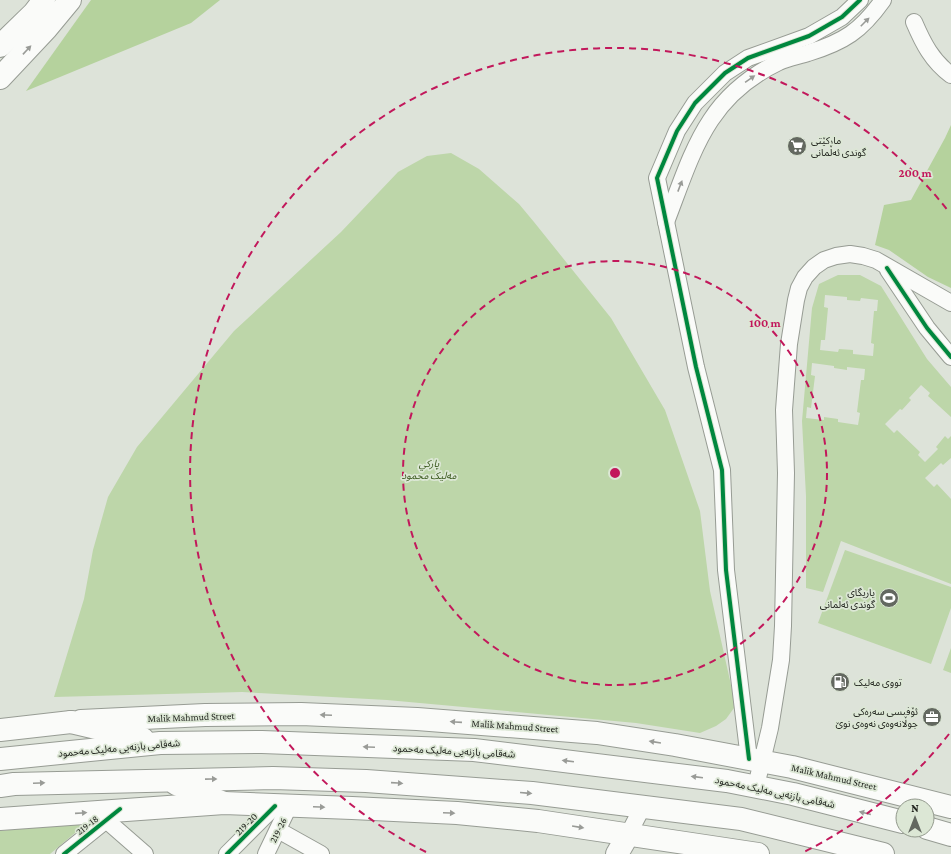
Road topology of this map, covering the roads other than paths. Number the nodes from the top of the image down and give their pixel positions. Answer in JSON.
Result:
{"nodes":[{"id":1,"x":44,"y":0,"type":"edge"},
{"id":2,"x":70,"y":0,"type":"edge"},
{"id":3,"x":860,"y":0,"type":"edge"},
{"id":4,"x":883,"y":0,"type":"edge"},
{"id":5,"x":914,"y":22,"type":"dead end"},
{"id":6,"x":0,"y":46,"type":"edge"},
{"id":7,"x":951,"y":75,"type":"edge"},
{"id":8,"x":0,"y":78,"type":"edge"},
{"id":9,"x":666,"y":222,"type":"junction"},
{"id":10,"x":887,"y":268,"type":"junction"},
{"id":11,"x":951,"y":303,"type":"edge"},
{"id":12,"x":951,"y":357,"type":"edge"},
{"id":13,"x":0,"y":722,"type":"edge"},
{"id":14,"x":71,"y":722,"type":"junction"},
{"id":15,"x":0,"y":730,"type":"edge"},
{"id":16,"x":160,"y":743,"type":"junction"},
{"id":17,"x":0,"y":759,"type":"edge"},
{"id":18,"x":755,"y":760,"type":"junction"},
{"id":19,"x":166,"y":780,"type":"junction"},
{"id":20,"x":0,"y":786,"type":"edge"},
{"id":21,"x":756,"y":786,"type":"junction"},
{"id":22,"x":224,"y":803,"type":"junction"},
{"id":23,"x":282,"y":806,"type":"junction"},
{"id":24,"x":643,"y":806,"type":"junction"},
{"id":25,"x":951,"y":807,"type":"edge"},
{"id":26,"x":113,"y":815,"type":"junction"},
{"id":27,"x":0,"y":819,"type":"edge"},
{"id":28,"x":895,"y":820,"type":"edge"},
{"id":29,"x":278,"y":830,"type":"junction"},
{"id":30,"x":935,"y":830,"type":"edge"},
{"id":31,"x":628,"y":835,"type":"junction"},
{"id":32,"x":951,"y":835,"type":"edge"},
{"id":33,"x":695,"y":849,"type":"edge"},
{"id":34,"x":64,"y":854,"type":"edge"},
{"id":35,"x":145,"y":854,"type":"edge"},
{"id":36,"x":227,"y":854,"type":"edge"},
{"id":37,"x":266,"y":854,"type":"edge"},
{"id":38,"x":321,"y":854,"type":"edge"},
{"id":39,"x":618,"y":854,"type":"edge"},
{"id":40,"x":758,"y":854,"type":"edge"},
{"id":41,"x":883,"y":854,"type":"edge"}],
"edges":[{"from":1,"to":6,"type":"main road"},
{"from":8,"to":2,"type":"main road","one_way":true},
{"from":3,"to":9,"type":"street"},
{"from":9,"to":4,"type":"street","one_way":true},
{"from":5,"to":7,"type":"street"},
{"from":9,"to":18,"type":"street"},
{"from":10,"to":11,"type":"street"},
{"from":10,"to":12,"type":"street"},
{"from":10,"to":18,"type":"street"},
{"from":13,"to":14,"type":"main road"},
{"from":14,"to":15,"type":"main road"},
{"from":14,"to":16,"type":"main road"},
{"from":18,"to":14,"type":"main road","name":"Malik Mahmud Street","one_way":true},
{"from":16,"to":17,"type":"main road","name":"شەقامی بازنەیی مەلیک مەحمود"},
{"from":21,"to":16,"type":"main road","name":"شەقامی بازنەیی مەلیک مەحمود","one_way":true},
{"from":18,"to":21,"type":"street"},
{"from":18,"to":25,"type":"main road","name":"Malik Mahmud Street"},
{"from":20,"to":19,"type":"main road","one_way":true},
{"from":19,"to":22,"type":"main road"},
{"from":19,"to":24,"type":"main road","one_way":true},
{"from":28,"to":21,"type":"main road","name":"شەقامی بازنەیی مەلیک مەحمود","one_way":true},
{"from":22,"to":23,"type":"main road"},
{"from":22,"to":26,"type":"main road"},
{"from":23,"to":29,"type":"street","name":"219-26"},
{"from":23,"to":31,"type":"main road","one_way":true},
{"from":23,"to":36,"type":"street","name":"219-20"},
{"from":24,"to":31,"type":"street"},
{"from":24,"to":41,"type":"main road"},
{"from":27,"to":26,"type":"main road","one_way":true},
{"from":26,"to":34,"type":"street","name":"219-18"},
{"from":26,"to":35,"type":"street"},
{"from":29,"to":37,"type":"street","name":"219-26"},
{"from":29,"to":38,"type":"street"},
{"from":30,"to":32,"type":"main road"},
{"from":31,"to":33,"type":"main road"},
{"from":31,"to":39,"type":"main road"},
{"from":33,"to":40,"type":"main road"}]}
